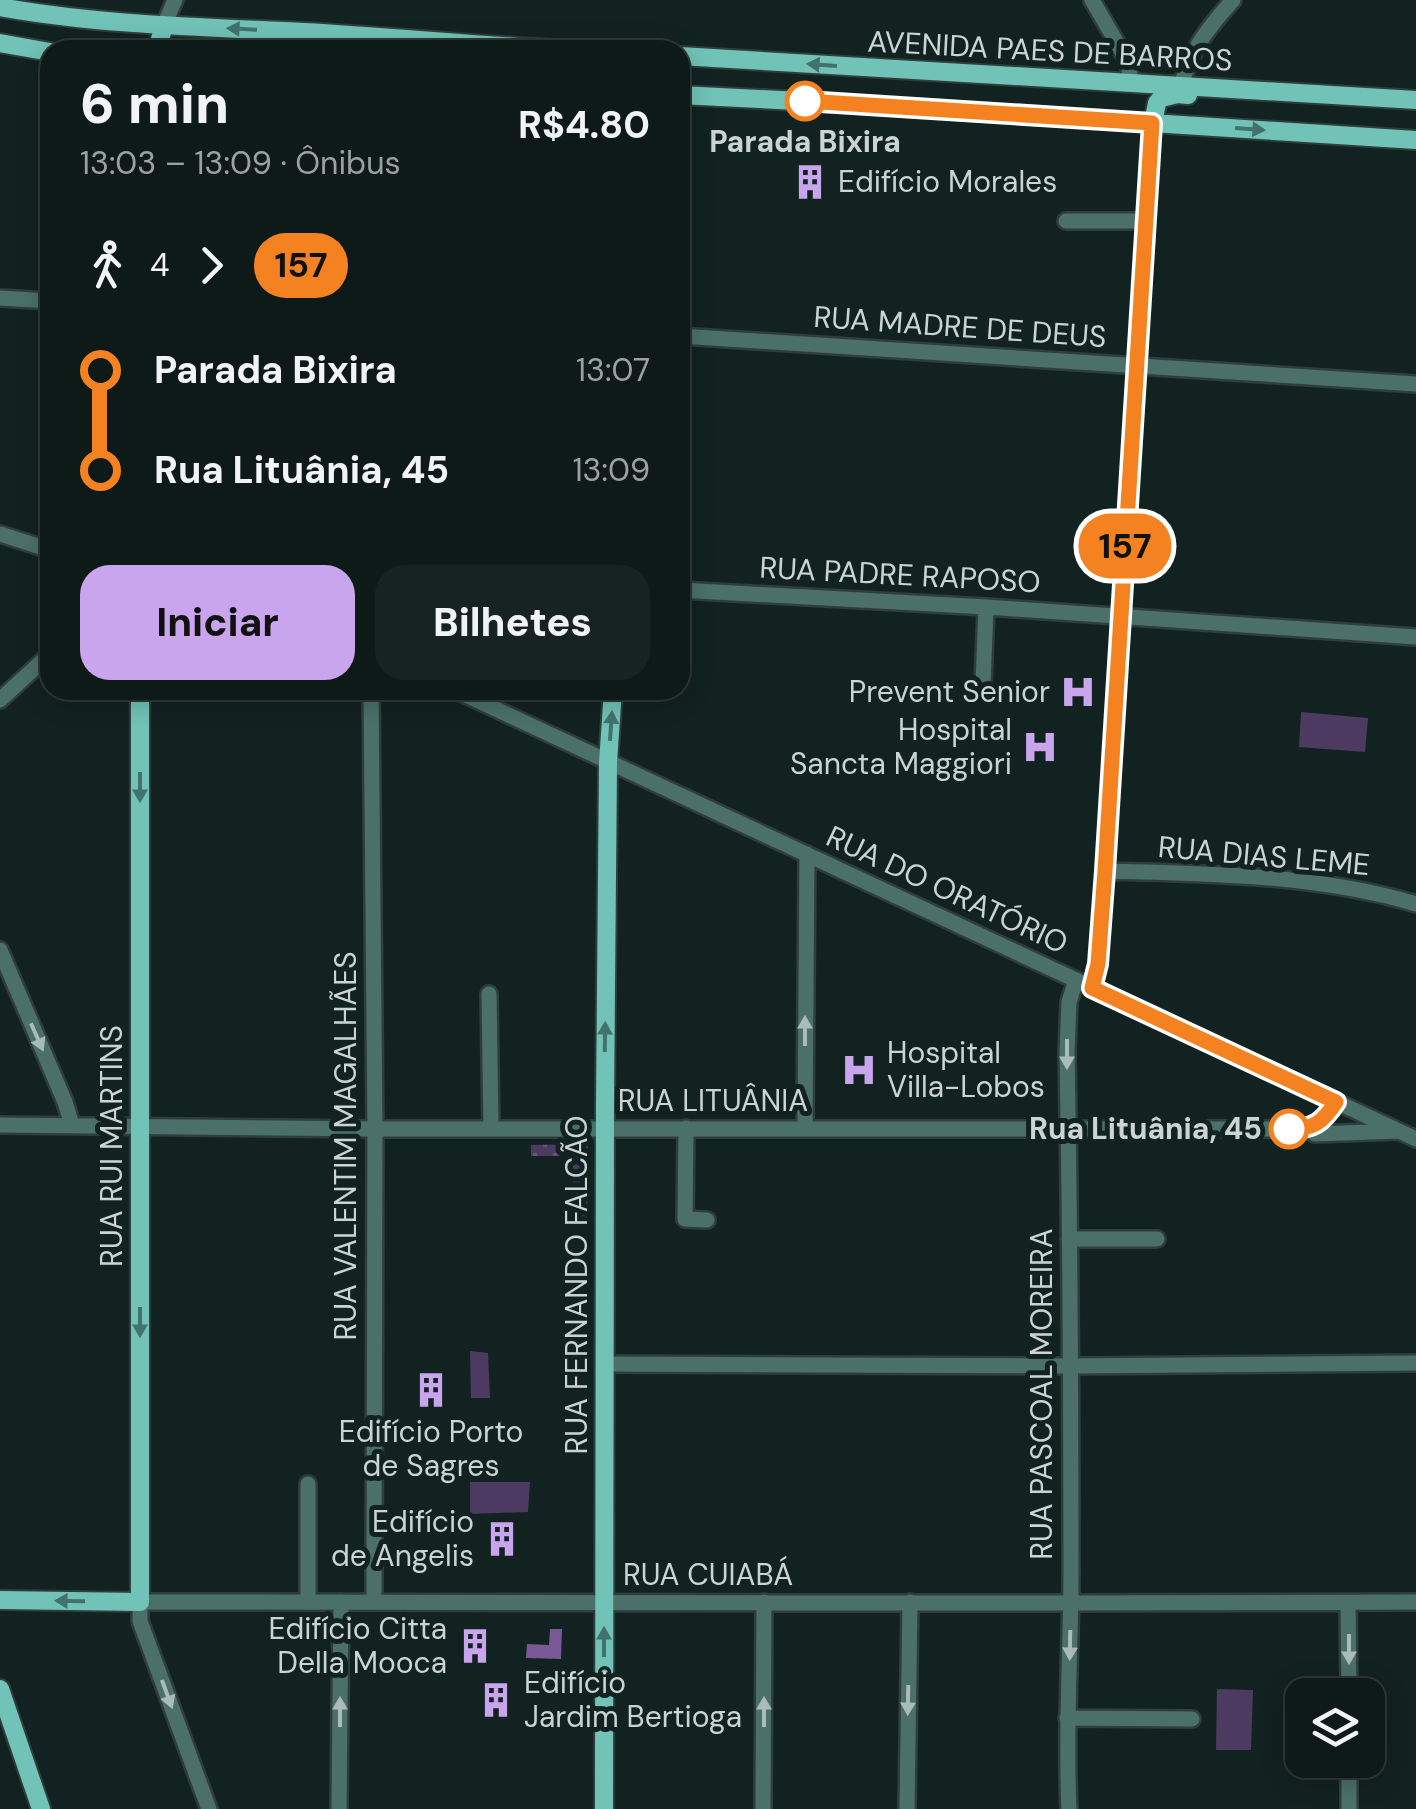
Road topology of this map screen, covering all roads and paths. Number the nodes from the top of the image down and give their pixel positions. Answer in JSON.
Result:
{"nodes":[{"id":1,"x":175,"y":0,"type":"edge"},
{"id":2,"x":1092,"y":0,"type":"edge"},
{"id":3,"x":1232,"y":0,"type":"edge"},
{"id":4,"x":0,"y":8,"type":"edge"},
{"id":5,"x":164,"y":25,"type":"junction"},
{"id":6,"x":160,"y":40,"type":"edge"},
{"id":7,"x":437,"y":40,"type":"edge"},
{"id":8,"x":0,"y":43,"type":"edge"},
{"id":9,"x":40,"y":50,"type":"edge"},
{"id":10,"x":690,"y":57,"type":"edge"},
{"id":11,"x":1131,"y":82,"type":"junction"},
{"id":12,"x":1182,"y":86,"type":"junction"},
{"id":13,"x":1288,"y":94,"type":"junction"},
{"id":14,"x":690,"y":95,"type":"edge"},
{"id":15,"x":1416,"y":100,"type":"edge"},
{"id":16,"x":1152,"y":123,"type":"junction"},
{"id":17,"x":1416,"y":140,"type":"edge"},
{"id":18,"x":1066,"y":221,"type":"dead end"},
{"id":19,"x":1145,"y":222,"type":"junction"},
{"id":20,"x":0,"y":298,"type":"edge"},
{"id":21,"x":40,"y":300,"type":"edge"},
{"id":22,"x":690,"y":337,"type":"edge"},
{"id":23,"x":1138,"y":367,"type":"junction"},
{"id":24,"x":1416,"y":384,"type":"edge"},
{"id":25,"x":0,"y":534,"type":"edge"},
{"id":26,"x":40,"y":547,"type":"edge"},
{"id":27,"x":690,"y":591,"type":"edge"},
{"id":28,"x":986,"y":608,"type":"junction"},
{"id":29,"x":1120,"y":616,"type":"junction"},
{"id":30,"x":1416,"y":637,"type":"edge"},
{"id":31,"x":40,"y":663,"type":"edge"},
{"id":32,"x":983,"y":684,"type":"dead end"},
{"id":33,"x":0,"y":700,"type":"edge"},
{"id":34,"x":140,"y":700,"type":"edge"},
{"id":35,"x":371,"y":700,"type":"edge"},
{"id":36,"x":476,"y":700,"type":"edge"},
{"id":37,"x":612,"y":700,"type":"edge"},
{"id":38,"x":608,"y":762,"type":"junction"},
{"id":39,"x":806,"y":854,"type":"junction"},
{"id":40,"x":1105,"y":871,"type":"junction"},
{"id":41,"x":1416,"y":904,"type":"edge"},
{"id":42,"x":0,"y":950,"type":"edge"},
{"id":43,"x":1076,"y":980,"type":"junction"},
{"id":44,"x":7,"y":982,"type":"edge"},
{"id":45,"x":1092,"y":988,"type":"junction"},
{"id":46,"x":489,"y":994,"type":"dead end"},
{"id":47,"x":1336,"y":1102,"type":"junction"},
{"id":48,"x":1356,"y":1112,"type":"junction"},
{"id":49,"x":0,"y":1125,"type":"edge"},
{"id":50,"x":72,"y":1125,"type":"junction"},
{"id":51,"x":140,"y":1125,"type":"junction"},
{"id":52,"x":604,"y":1128,"type":"junction"},
{"id":53,"x":686,"y":1128,"type":"junction"},
{"id":54,"x":804,"y":1128,"type":"junction"},
{"id":55,"x":1068,"y":1128,"type":"junction"},
{"id":56,"x":374,"y":1129,"type":"junction"},
{"id":57,"x":491,"y":1129,"type":"junction"},
{"id":58,"x":1307,"y":1130,"type":"junction"},
{"id":59,"x":1399,"y":1132,"type":"junction"},
{"id":60,"x":1331,"y":1133,"type":"junction"},
{"id":61,"x":1416,"y":1140,"type":"edge"},
{"id":62,"x":707,"y":1220,"type":"dead end"},
{"id":63,"x":1070,"y":1239,"type":"junction"},
{"id":64,"x":1157,"y":1239,"type":"dead end"},
{"id":65,"x":1416,"y":1363,"type":"edge"},
{"id":66,"x":604,"y":1364,"type":"junction"},
{"id":67,"x":1071,"y":1366,"type":"junction"},
{"id":68,"x":308,"y":1484,"type":"dead end"},
{"id":69,"x":0,"y":1600,"type":"edge"},
{"id":70,"x":374,"y":1601,"type":"junction"},
{"id":71,"x":140,"y":1602,"type":"junction"},
{"id":72,"x":308,"y":1602,"type":"junction"},
{"id":73,"x":340,"y":1602,"type":"junction"},
{"id":74,"x":604,"y":1602,"type":"junction"},
{"id":75,"x":764,"y":1602,"type":"junction"},
{"id":76,"x":910,"y":1602,"type":"junction"},
{"id":77,"x":1348,"y":1602,"type":"junction"},
{"id":78,"x":1416,"y":1602,"type":"edge"},
{"id":79,"x":1071,"y":1604,"type":"junction"},
{"id":80,"x":1349,"y":1678,"type":"edge"},
{"id":81,"x":0,"y":1689,"type":"edge"},
{"id":82,"x":1068,"y":1718,"type":"junction"},
{"id":83,"x":1192,"y":1719,"type":"dead end"},
{"id":84,"x":1349,"y":1778,"type":"edge"},
{"id":85,"x":41,"y":1809,"type":"edge"},
{"id":86,"x":209,"y":1809,"type":"edge"},
{"id":87,"x":339,"y":1809,"type":"edge"},
{"id":88,"x":604,"y":1809,"type":"edge"},
{"id":89,"x":763,"y":1809,"type":"edge"},
{"id":90,"x":907,"y":1809,"type":"edge"},
{"id":91,"x":1069,"y":1809,"type":"edge"},
{"id":92,"x":1349,"y":1809,"type":"edge"}],
"edges":[{"from":1,"to":5,"type":"street"},
{"from":2,"to":11,"type":"street"},
{"from":3,"to":12,"type":"street"},
{"from":4,"to":5,"type":"main road"},
{"from":5,"to":6,"type":"main road"},
{"from":7,"to":5,"type":"main road","one_way":true},
{"from":8,"to":9,"type":"main road"},
{"from":11,"to":10,"type":"main road","name":"AVENIDA PAES DE BARROS","one_way":true},
{"from":11,"to":12,"type":"main road","name":"AVENIDA PAES DE BARROS"},
{"from":12,"to":13,"type":"main road","name":"AVENIDA PAES DE BARROS"},
{"from":13,"to":15,"type":"main road","name":"AVENIDA PAES DE BARROS"},
{"from":13,"to":16,"type":"main road"},
{"from":14,"to":16,"type":"main road"},
{"from":16,"to":17,"type":"main road","one_way":true},
{"from":16,"to":19,"type":"street"},
{"from":18,"to":19,"type":"street"},
{"from":19,"to":23,"type":"street"},
{"from":20,"to":21,"type":"street"},
{"from":22,"to":23,"type":"street","name":"RUA MADRE DE DEUS"},
{"from":23,"to":24,"type":"street","name":"RUA MADRE DE DEUS"},
{"from":23,"to":29,"type":"street"},
{"from":25,"to":26,"type":"street"},
{"from":27,"to":28,"type":"street","name":"RUA PADRE RAPOSO"},
{"from":28,"to":29,"type":"street","name":"RUA PADRE RAPOSO"},
{"from":28,"to":32,"type":"street"},
{"from":29,"to":30,"type":"street","name":"RUA PADRE RAPOSO"},
{"from":29,"to":40,"type":"street"},
{"from":31,"to":33,"type":"street"},
{"from":34,"to":51,"type":"main road","name":"RUA RUI MARTINS","one_way":true},
{"from":35,"to":56,"type":"street","name":"RUA VALENTIM MAGALHÃES"},
{"from":36,"to":38,"type":"street","name":"RUA DO ORATÓRIO"},
{"from":38,"to":37,"type":"main road","name":"RUA FERNANDO FALCÃO","one_way":true},
{"from":38,"to":39,"type":"street","name":"RUA DO ORATÓRIO"},
{"from":52,"to":38,"type":"main road","name":"RUA FERNANDO FALCÃO","one_way":true},
{"from":39,"to":43,"type":"street","name":"RUA DO ORATÓRIO"},
{"from":54,"to":39,"type":"street","one_way":true},
{"from":40,"to":41,"type":"street","name":"RUA DIAS LEME"},
{"from":40,"to":45,"type":"street"},
{"from":42,"to":44,"type":"street"},
{"from":43,"to":45,"type":"street","name":"RUA DO ORATÓRIO"},
{"from":43,"to":55,"type":"street","name":"RUA PASCOAL MOREIRA","one_way":true},
{"from":44,"to":50,"type":"street","one_way":true},
{"from":45,"to":47,"type":"street","name":"RUA DO ORATÓRIO"},
{"from":46,"to":57,"type":"street"},
{"from":47,"to":48,"type":"street","name":"RUA DO ORATÓRIO"},
{"from":47,"to":58,"type":"street"},
{"from":48,"to":59,"type":"street","name":"RUA DO ORATÓRIO"},
{"from":48,"to":60,"type":"street"},
{"from":49,"to":50,"type":"street","name":"RUA LITUÂNIA"},
{"from":50,"to":51,"type":"street","name":"RUA LITUÂNIA"},
{"from":51,"to":56,"type":"street","name":"RUA LITUÂNIA"},
{"from":51,"to":71,"type":"main road","name":"RUA RUI MARTINS","one_way":true},
{"from":52,"to":53,"type":"street","name":"RUA LITUÂNIA"},
{"from":52,"to":57,"type":"street","name":"RUA LITUÂNIA"},
{"from":52,"to":66,"type":"main road","name":"RUA FERNANDO FALCÃO"},
{"from":53,"to":54,"type":"street","name":"RUA LITUÂNIA"},
{"from":53,"to":62,"type":"street"},
{"from":54,"to":55,"type":"street","name":"RUA LITUÂNIA"},
{"from":55,"to":58,"type":"street","name":"RUA LITUÂNIA"},
{"from":55,"to":63,"type":"street","name":"RUA PASCOAL MOREIRA"},
{"from":56,"to":57,"type":"street","name":"RUA LITUÂNIA"},
{"from":56,"to":70,"type":"street","name":"RUA VALENTIM MAGALHÃES"},
{"from":58,"to":60,"type":"street","name":"RUA LITUÂNIA"},
{"from":59,"to":60,"type":"street","name":"RUA LITUÂNIA"},
{"from":59,"to":61,"type":"street","name":"RUA DO ORATÓRIO"},
{"from":63,"to":64,"type":"street"},
{"from":63,"to":67,"type":"street","name":"RUA PASCOAL MOREIRA"},
{"from":65,"to":67,"type":"street"},
{"from":66,"to":67,"type":"street"},
{"from":66,"to":74,"type":"main road","name":"RUA FERNANDO FALCÃO"},
{"from":67,"to":79,"type":"street","name":"RUA PASCOAL MOREIRA"},
{"from":68,"to":72,"type":"street"},
{"from":71,"to":69,"type":"main road","name":"RUA CUIABÁ","one_way":true},
{"from":70,"to":73,"type":"street","name":"RUA CUIABÁ"},
{"from":70,"to":74,"type":"street","name":"RUA CUIABÁ"},
{"from":71,"to":72,"type":"street","name":"RUA CUIABÁ"},
{"from":71,"to":86,"type":"street","one_way":true},
{"from":72,"to":73,"type":"street","name":"RUA CUIABÁ"},
{"from":87,"to":73,"type":"street","one_way":true},
{"from":74,"to":75,"type":"street","name":"RUA CUIABÁ"},
{"from":88,"to":74,"type":"main road","name":"RUA FERNANDO FALCÃO","one_way":true},
{"from":75,"to":76,"type":"street","name":"RUA CUIABÁ"},
{"from":89,"to":75,"type":"street","one_way":true},
{"from":76,"to":79,"type":"street","name":"RUA CUIABÁ"},
{"from":76,"to":90,"type":"street","one_way":true},
{"from":77,"to":78,"type":"street","name":"RUA CUIABÁ"},
{"from":77,"to":79,"type":"street","name":"RUA CUIABÁ"},
{"from":77,"to":80,"type":"street","one_way":true},
{"from":79,"to":82,"type":"street","name":"RUA PASCOAL MOREIRA","one_way":true},
{"from":81,"to":85,"type":"main road"},
{"from":82,"to":83,"type":"street"},
{"from":82,"to":91,"type":"street","name":"RUA PASCOAL MOREIRA"},
{"from":84,"to":92,"type":"street"}]}
